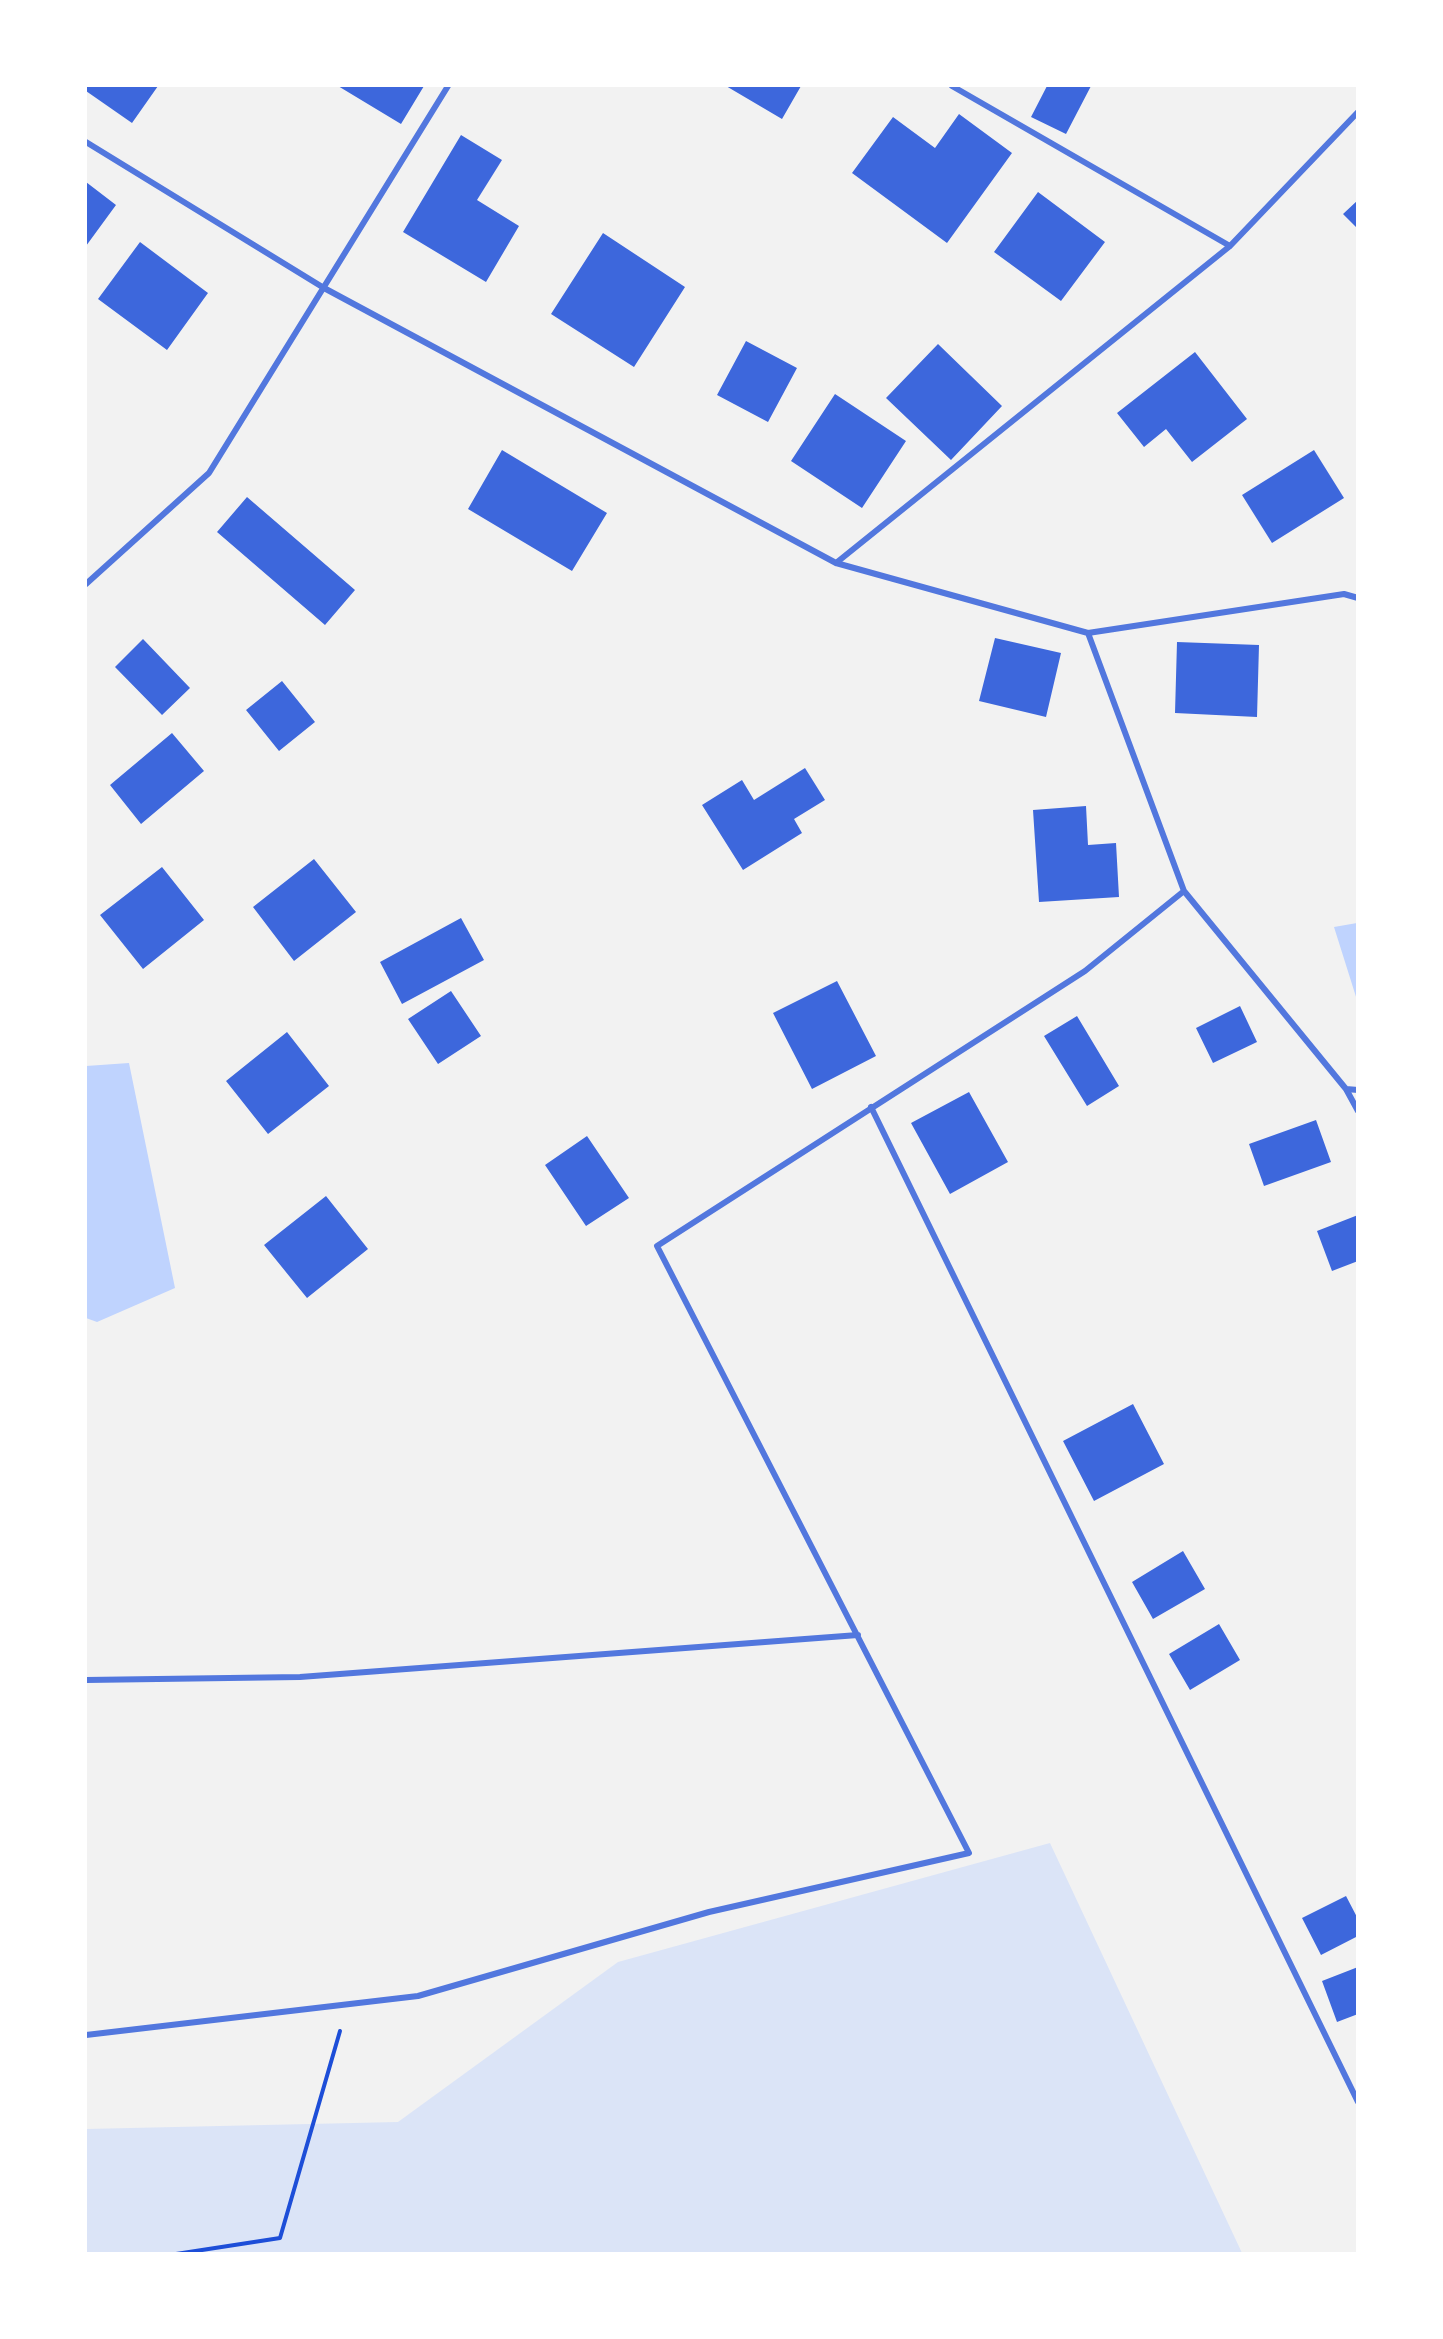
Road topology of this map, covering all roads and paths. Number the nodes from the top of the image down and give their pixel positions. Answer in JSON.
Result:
{"nodes":[{"id":1,"x":448,"y":86,"type":"edge"},
{"id":2,"x":952,"y":86,"type":"edge"},
{"id":3,"x":1358,"y":112,"type":"edge"},
{"id":4,"x":86,"y":142,"type":"edge"},
{"id":5,"x":1230,"y":246,"type":"junction"},
{"id":6,"x":324,"y":288,"type":"junction"},
{"id":7,"x":836,"y":563,"type":"junction"},
{"id":8,"x":86,"y":584,"type":"edge"},
{"id":9,"x":1358,"y":598,"type":"edge"},
{"id":10,"x":1088,"y":633,"type":"junction"},
{"id":11,"x":1184,"y":891,"type":"junction"},
{"id":12,"x":1346,"y":1089,"type":"junction"},
{"id":13,"x":1358,"y":1090,"type":"edge"},
{"id":14,"x":871,"y":1107,"type":"junction"},
{"id":15,"x":1358,"y":1111,"type":"edge"},
{"id":16,"x":858,"y":1635,"type":"junction"},
{"id":17,"x":86,"y":1680,"type":"edge"},
{"id":18,"x":347,"y":2004,"type":"junction"},
{"id":19,"x":86,"y":2035,"type":"edge"},
{"id":20,"x":1358,"y":2102,"type":"edge"},
{"id":21,"x":176,"y":2253,"type":"edge"}],
"edges":[{"from":1,"to":6,"type":"street"},
{"from":2,"to":5,"type":"street"},
{"from":3,"to":5,"type":"street"},
{"from":4,"to":6,"type":"street"},
{"from":5,"to":7,"type":"street"},
{"from":6,"to":7,"type":"street"},
{"from":6,"to":8,"type":"street"},
{"from":7,"to":10,"type":"street"},
{"from":9,"to":10,"type":"street"},
{"from":10,"to":11,"type":"street"},
{"from":11,"to":12,"type":"street"},
{"from":11,"to":14,"type":"street"},
{"from":12,"to":13,"type":"street"},
{"from":12,"to":15,"type":"street"},
{"from":14,"to":16,"type":"street"},
{"from":14,"to":20,"type":"street"},
{"from":16,"to":17,"type":"street"},
{"from":16,"to":18,"type":"street"},
{"from":18,"to":19,"type":"street"},
{"from":18,"to":21,"type":"path"}]}
